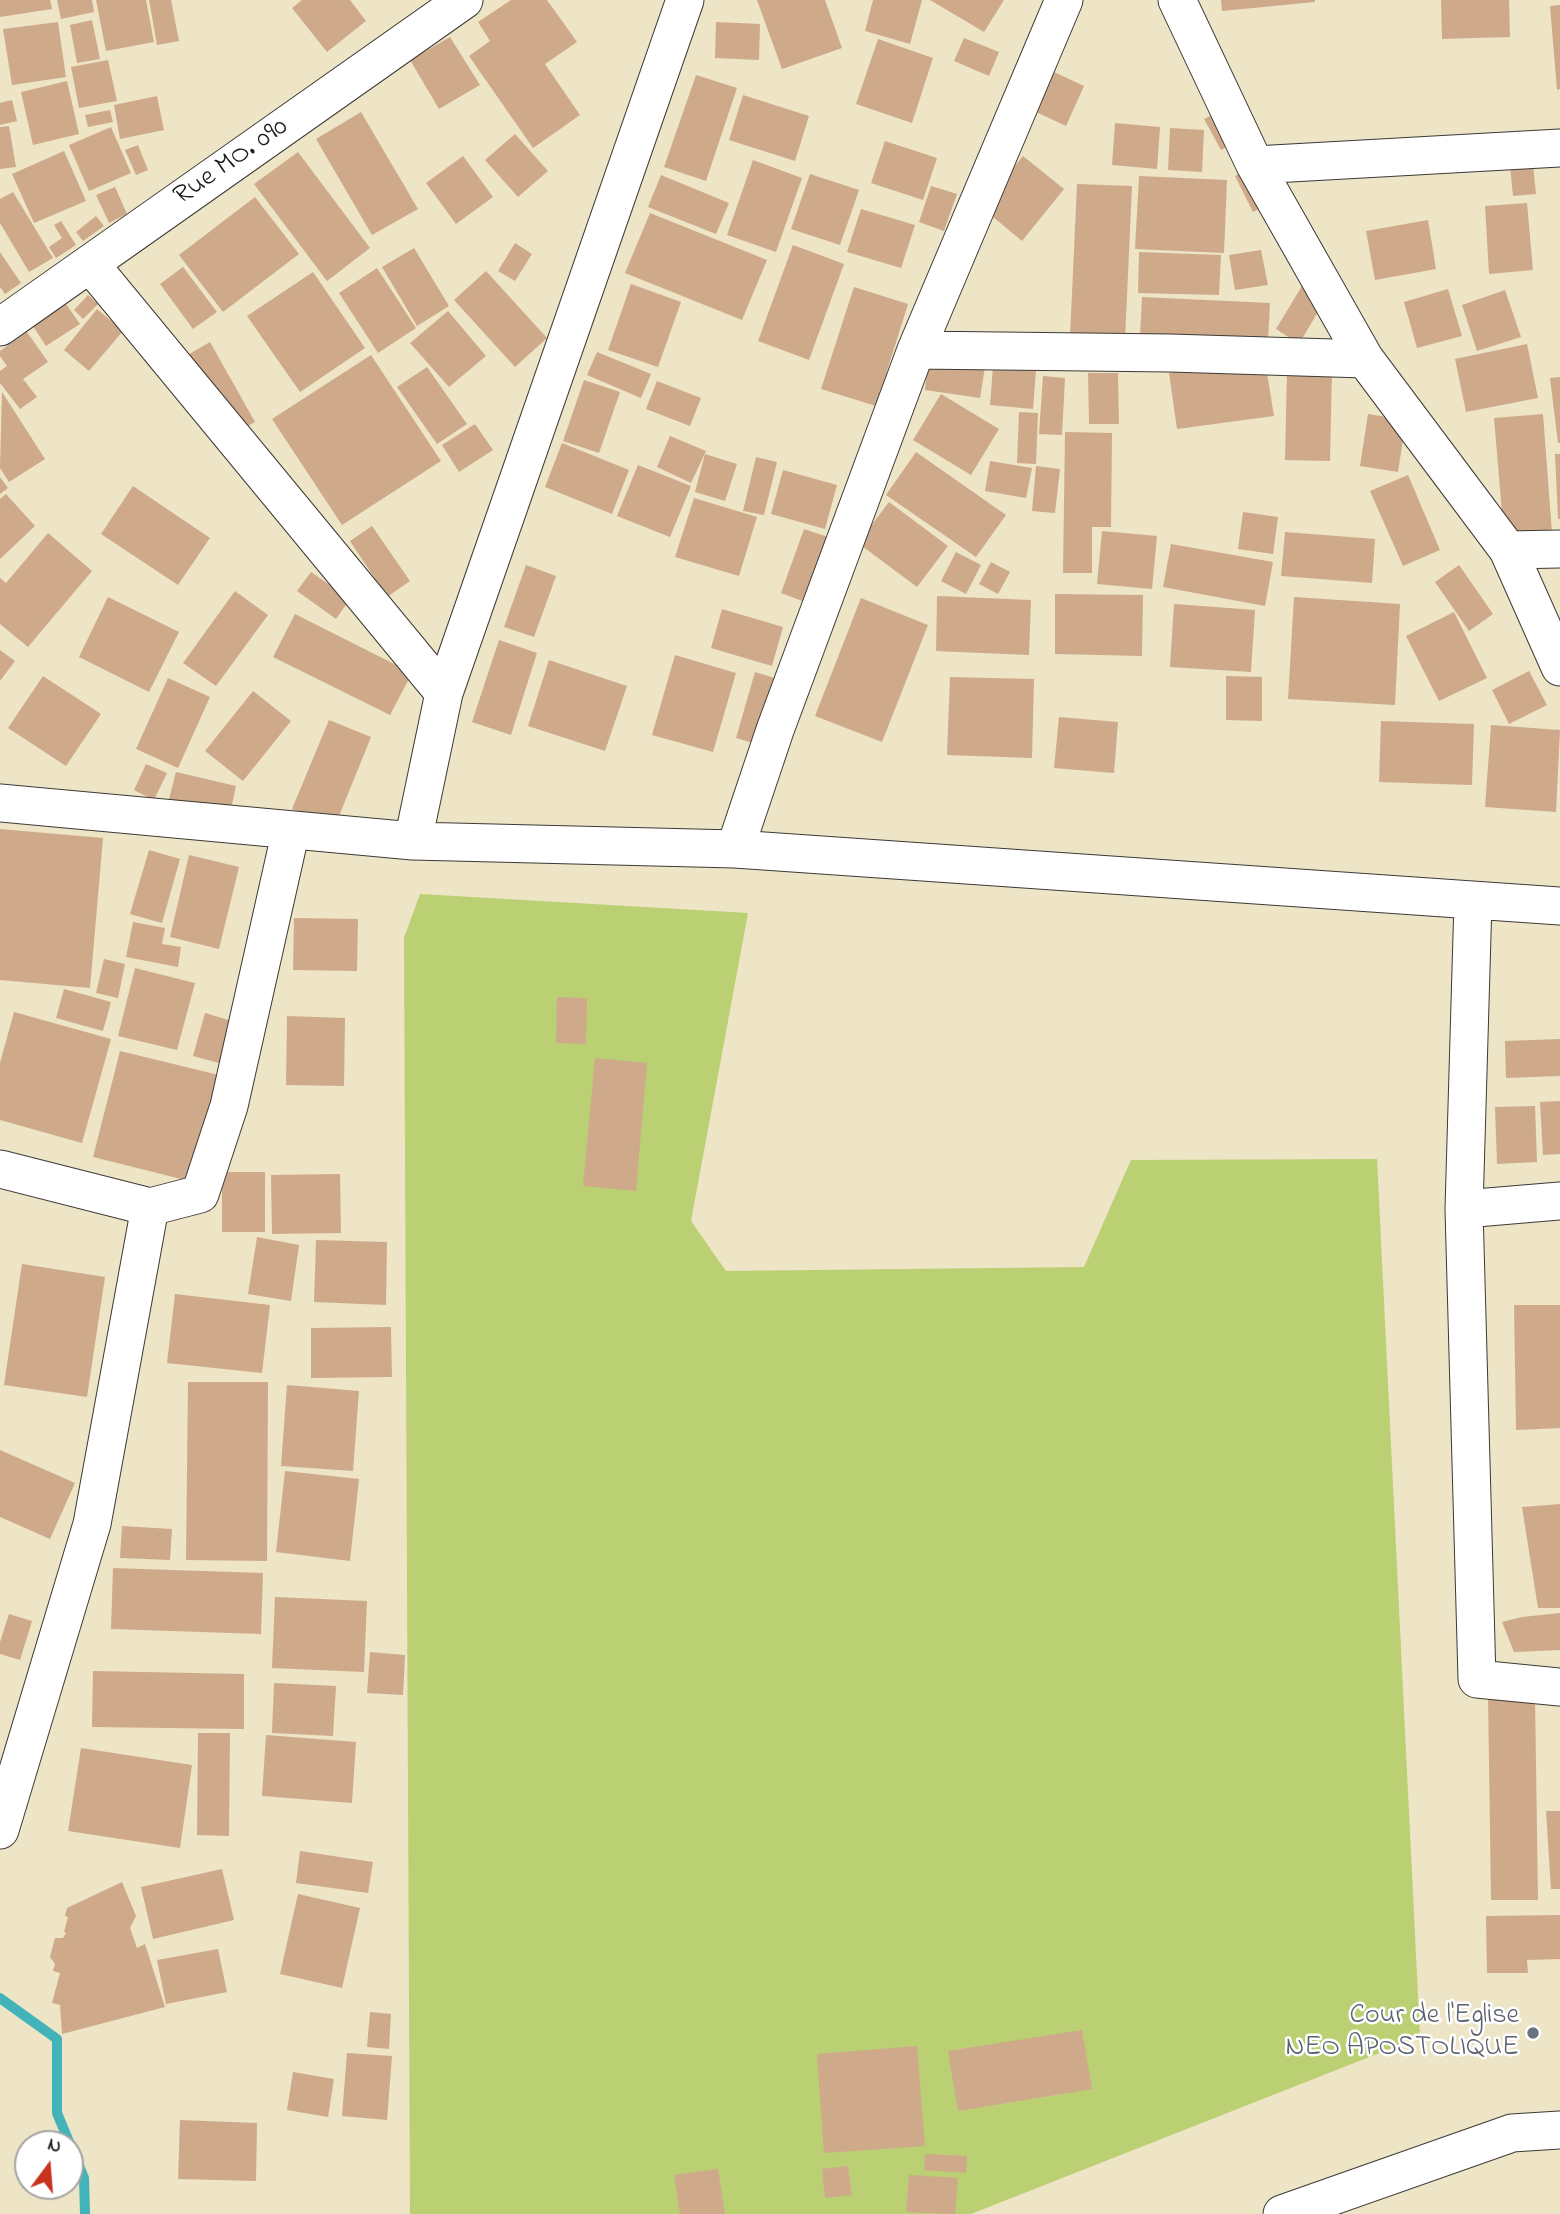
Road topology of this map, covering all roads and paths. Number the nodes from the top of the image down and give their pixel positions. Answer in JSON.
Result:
{"nodes":[{"id":1,"x":464,"y":0,"type":"edge"},
{"id":2,"x":685,"y":0,"type":"edge"},
{"id":3,"x":1063,"y":0,"type":"edge"},
{"id":4,"x":1177,"y":0,"type":"edge"},
{"id":5,"x":1560,"y":148,"type":"edge"},
{"id":6,"x":1255,"y":165,"type":"junction"},
{"id":7,"x":89,"y":264,"type":"junction"},
{"id":8,"x":0,"y":327,"type":"edge"},
{"id":9,"x":916,"y":350,"type":"junction"},
{"id":10,"x":1365,"y":359,"type":"junction"},
{"id":11,"x":1560,"y":549,"type":"edge"},
{"id":12,"x":1508,"y":550,"type":"junction"},
{"id":13,"x":1560,"y":667,"type":"edge"},
{"id":14,"x":444,"y":693,"type":"junction"},
{"id":15,"x":0,"y":803,"type":"edge"},
{"id":16,"x":291,"y":830,"type":"junction"},
{"id":17,"x":413,"y":841,"type":"junction"},
{"id":18,"x":735,"y":849,"type":"junction"},
{"id":19,"x":1473,"y":901,"type":"junction"},
{"id":20,"x":1560,"y":906,"type":"edge"},
{"id":21,"x":0,"y":1169,"type":"edge"},
{"id":22,"x":1560,"y":1202,"type":"edge"},
{"id":23,"x":150,"y":1207,"type":"junction"},
{"id":24,"x":1464,"y":1209,"type":"junction"},
{"id":25,"x":1560,"y":1687,"type":"edge"},
{"id":26,"x":0,"y":1830,"type":"edge"},
{"id":27,"x":1560,"y":2130,"type":"edge"},
{"id":28,"x":1282,"y":2214,"type":"edge"}],
"edges":[{"from":1,"to":7,"type":"street","name":"Rue MO. 090"},
{"from":2,"to":14,"type":"street"},
{"from":3,"to":9,"type":"street"},
{"from":4,"to":6,"type":"street"},
{"from":5,"to":6,"type":"street"},
{"from":6,"to":10,"type":"street"},
{"from":7,"to":8,"type":"street","name":"Rue MO. 090"},
{"from":7,"to":14,"type":"street"},
{"from":9,"to":10,"type":"street"},
{"from":9,"to":18,"type":"street"},
{"from":10,"to":12,"type":"street"},
{"from":11,"to":12,"type":"street"},
{"from":12,"to":13,"type":"street"},
{"from":14,"to":17,"type":"street"},
{"from":15,"to":16,"type":"street"},
{"from":16,"to":17,"type":"street"},
{"from":16,"to":23,"type":"street"},
{"from":17,"to":18,"type":"street"},
{"from":18,"to":19,"type":"street"},
{"from":19,"to":20,"type":"street"},
{"from":19,"to":24,"type":"street"},
{"from":21,"to":23,"type":"street"},
{"from":22,"to":24,"type":"street"},
{"from":23,"to":26,"type":"street"},
{"from":24,"to":25,"type":"street"},
{"from":27,"to":28,"type":"street"}]}
